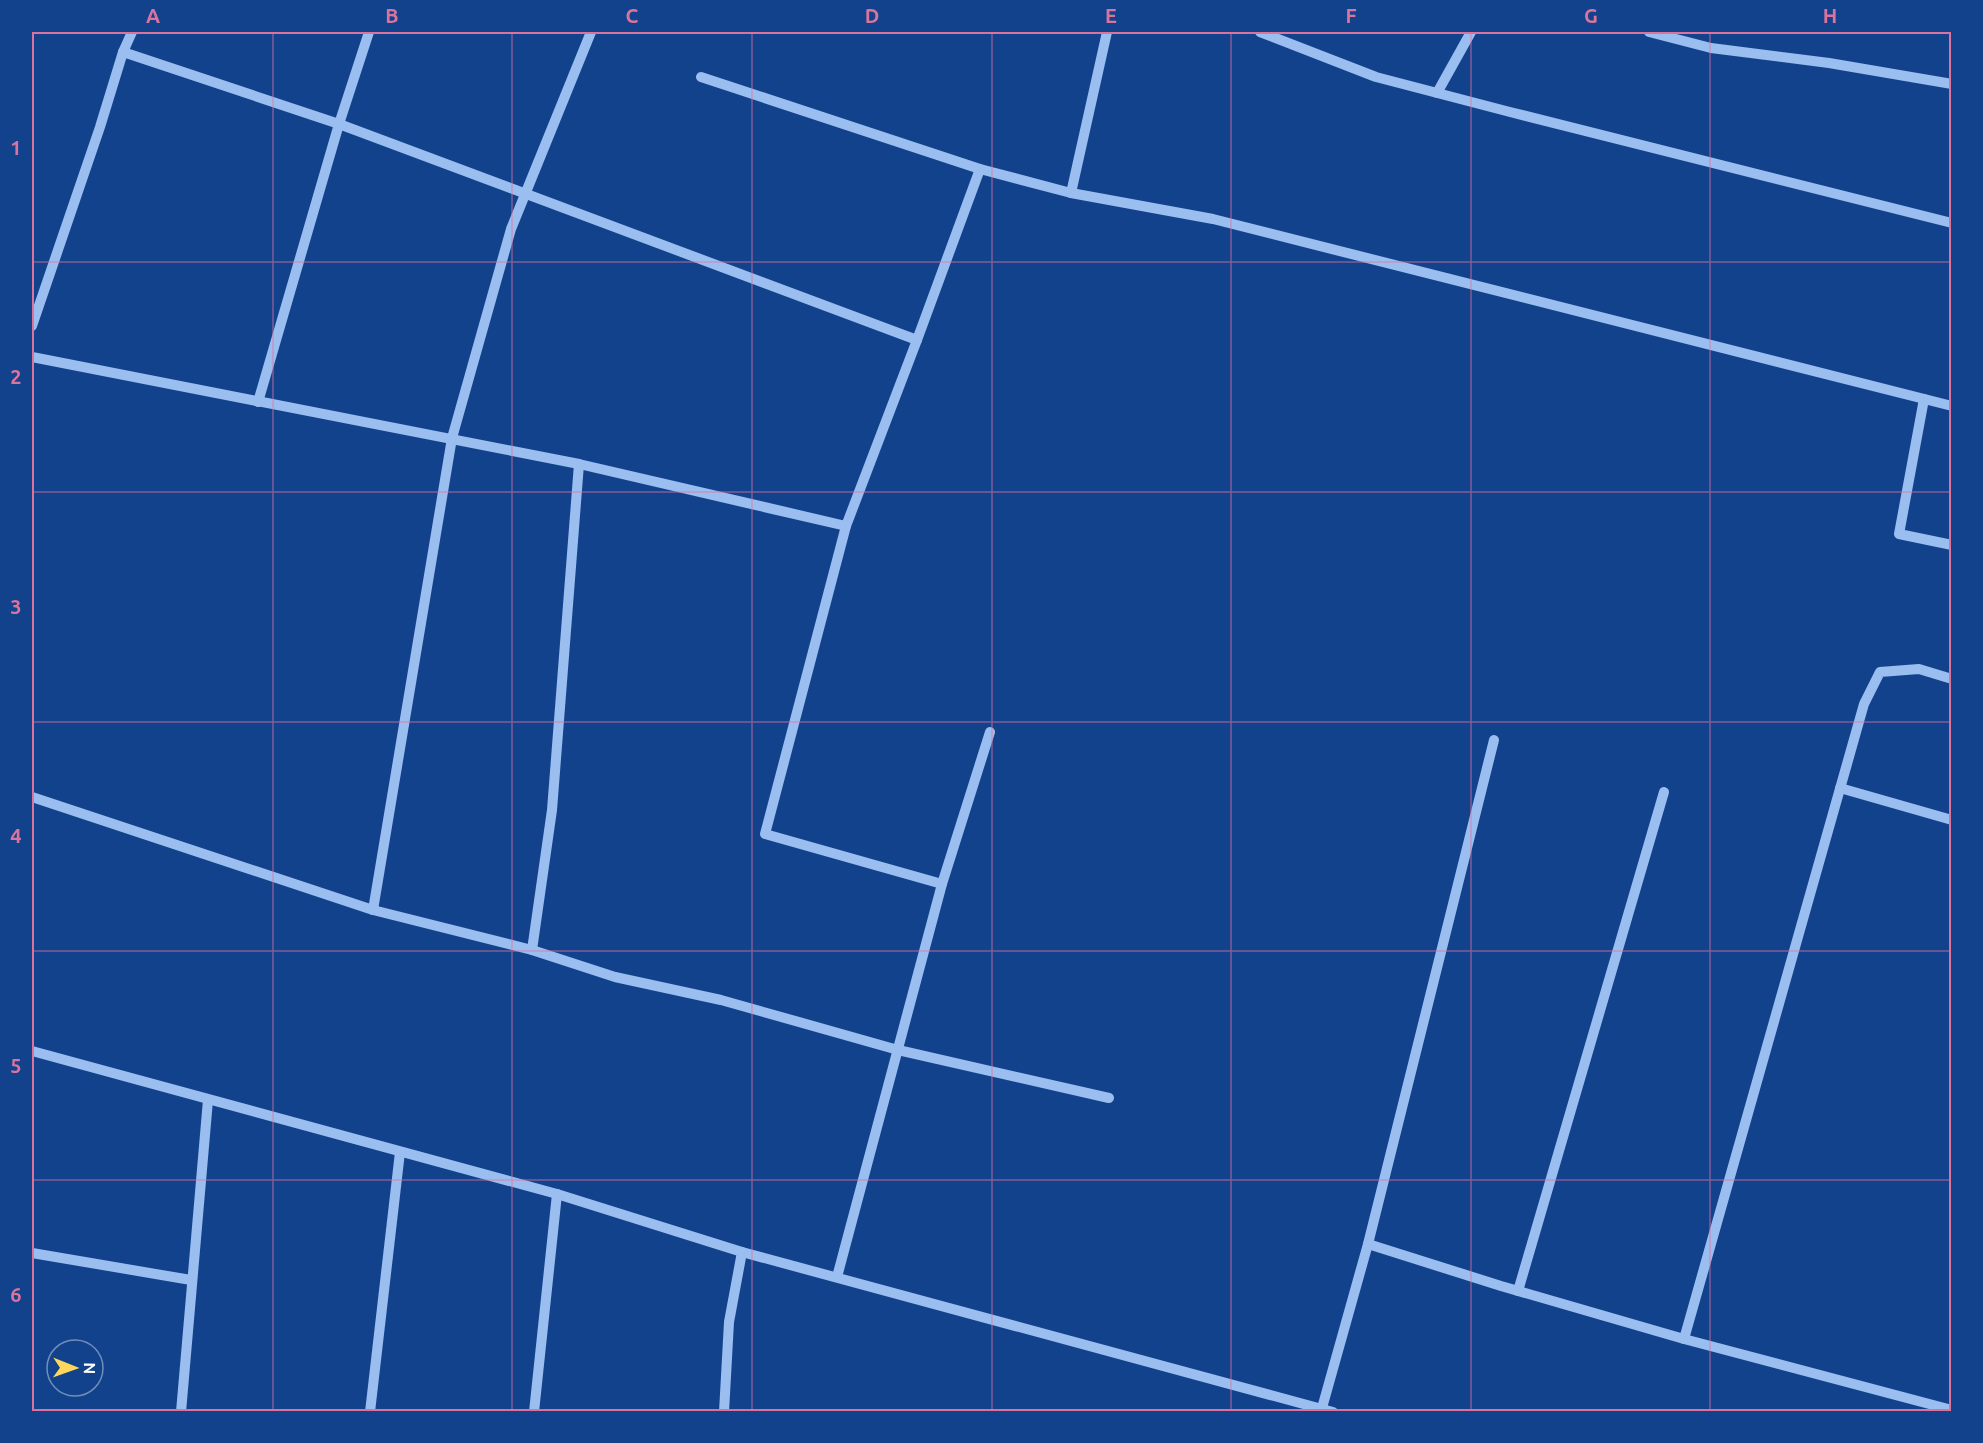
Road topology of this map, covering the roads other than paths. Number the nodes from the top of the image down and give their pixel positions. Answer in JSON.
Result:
{"nodes":[{"id":1,"x":132,"y":32,"type":"edge"},
{"id":2,"x":369,"y":32,"type":"edge"},
{"id":3,"x":591,"y":32,"type":"edge"},
{"id":4,"x":1107,"y":32,"type":"edge"},
{"id":5,"x":1260,"y":32,"type":"edge"},
{"id":6,"x":1471,"y":32,"type":"edge"},
{"id":7,"x":1649,"y":32,"type":"edge"},
{"id":8,"x":123,"y":52,"type":"junction"},
{"id":9,"x":701,"y":77,"type":"dead end"},
{"id":10,"x":1952,"y":84,"type":"edge"},
{"id":11,"x":1437,"y":93,"type":"junction"},
{"id":12,"x":339,"y":124,"type":"junction"},
{"id":13,"x":980,"y":169,"type":"junction"},
{"id":14,"x":1071,"y":192,"type":"junction"},
{"id":15,"x":524,"y":195,"type":"junction"},
{"id":16,"x":1952,"y":224,"type":"edge"},
{"id":17,"x":32,"y":326,"type":"edge"},
{"id":18,"x":917,"y":340,"type":"junction"},
{"id":19,"x":32,"y":357,"type":"edge"},
{"id":20,"x":1924,"y":399,"type":"junction"},
{"id":21,"x":258,"y":402,"type":"junction"},
{"id":22,"x":1952,"y":406,"type":"edge"},
{"id":23,"x":452,"y":438,"type":"junction"},
{"id":24,"x":579,"y":464,"type":"junction"},
{"id":25,"x":846,"y":526,"type":"junction"},
{"id":26,"x":1952,"y":545,"type":"edge"},
{"id":27,"x":1952,"y":679,"type":"edge"},
{"id":28,"x":990,"y":732,"type":"dead end"},
{"id":29,"x":1494,"y":740,"type":"dead end"},
{"id":30,"x":1840,"y":788,"type":"junction"},
{"id":31,"x":1664,"y":792,"type":"dead end"},
{"id":32,"x":32,"y":797,"type":"edge"},
{"id":33,"x":1952,"y":820,"type":"edge"},
{"id":34,"x":942,"y":884,"type":"junction"},
{"id":35,"x":373,"y":910,"type":"junction"},
{"id":36,"x":532,"y":950,"type":"junction"},
{"id":37,"x":898,"y":1050,"type":"junction"},
{"id":38,"x":32,"y":1052,"type":"edge"},
{"id":39,"x":1109,"y":1098,"type":"dead end"},
{"id":40,"x":208,"y":1100,"type":"junction"},
{"id":41,"x":400,"y":1152,"type":"junction"},
{"id":42,"x":557,"y":1194,"type":"junction"},
{"id":43,"x":1368,"y":1244,"type":"junction"},
{"id":44,"x":742,"y":1252,"type":"junction"},
{"id":45,"x":32,"y":1254,"type":"edge"},
{"id":46,"x":837,"y":1277,"type":"junction"},
{"id":47,"x":191,"y":1280,"type":"junction"},
{"id":48,"x":1518,"y":1291,"type":"junction"},
{"id":49,"x":1684,"y":1339,"type":"junction"},
{"id":50,"x":1322,"y":1408,"type":"junction"},
{"id":51,"x":1952,"y":1410,"type":"edge"},
{"id":52,"x":181,"y":1412,"type":"edge"},
{"id":53,"x":370,"y":1412,"type":"edge"},
{"id":54,"x":534,"y":1412,"type":"edge"},
{"id":55,"x":724,"y":1412,"type":"edge"},
{"id":56,"x":1333,"y":1412,"type":"edge"}],
"edges":[{"from":1,"to":8,"type":"street"},
{"from":2,"to":12,"type":"street"},
{"from":3,"to":15,"type":"street"},
{"from":4,"to":14,"type":"street"},
{"from":5,"to":11,"type":"street"},
{"from":6,"to":11,"type":"street"},
{"from":7,"to":10,"type":"street"},
{"from":8,"to":12,"type":"street"},
{"from":8,"to":17,"type":"street"},
{"from":9,"to":13,"type":"street"},
{"from":11,"to":16,"type":"street"},
{"from":12,"to":15,"type":"street"},
{"from":12,"to":21,"type":"street"},
{"from":13,"to":14,"type":"street"},
{"from":13,"to":18,"type":"street"},
{"from":14,"to":20,"type":"street"},
{"from":15,"to":18,"type":"street"},
{"from":15,"to":23,"type":"street"},
{"from":18,"to":25,"type":"street"},
{"from":19,"to":21,"type":"street"},
{"from":20,"to":22,"type":"street"},
{"from":20,"to":26,"type":"street"},
{"from":21,"to":23,"type":"street"},
{"from":23,"to":24,"type":"street"},
{"from":23,"to":35,"type":"street"},
{"from":24,"to":25,"type":"street"},
{"from":24,"to":36,"type":"street"},
{"from":25,"to":34,"type":"street"},
{"from":27,"to":30,"type":"street"},
{"from":28,"to":34,"type":"street"},
{"from":29,"to":43,"type":"street"},
{"from":30,"to":33,"type":"street"},
{"from":30,"to":49,"type":"street"},
{"from":31,"to":48,"type":"street"},
{"from":32,"to":35,"type":"street"},
{"from":34,"to":37,"type":"street"},
{"from":35,"to":36,"type":"street"},
{"from":36,"to":37,"type":"street"},
{"from":37,"to":39,"type":"street"},
{"from":37,"to":46,"type":"street"},
{"from":38,"to":40,"type":"street"},
{"from":40,"to":41,"type":"street"},
{"from":40,"to":47,"type":"street"},
{"from":41,"to":42,"type":"street"},
{"from":41,"to":53,"type":"street"},
{"from":42,"to":44,"type":"street"},
{"from":42,"to":54,"type":"street"},
{"from":43,"to":48,"type":"street"},
{"from":43,"to":50,"type":"street"},
{"from":44,"to":46,"type":"street"},
{"from":44,"to":55,"type":"street"},
{"from":45,"to":47,"type":"street"},
{"from":46,"to":50,"type":"street"},
{"from":47,"to":52,"type":"street"},
{"from":48,"to":49,"type":"street"},
{"from":49,"to":51,"type":"street"},
{"from":50,"to":56,"type":"street"}]}
